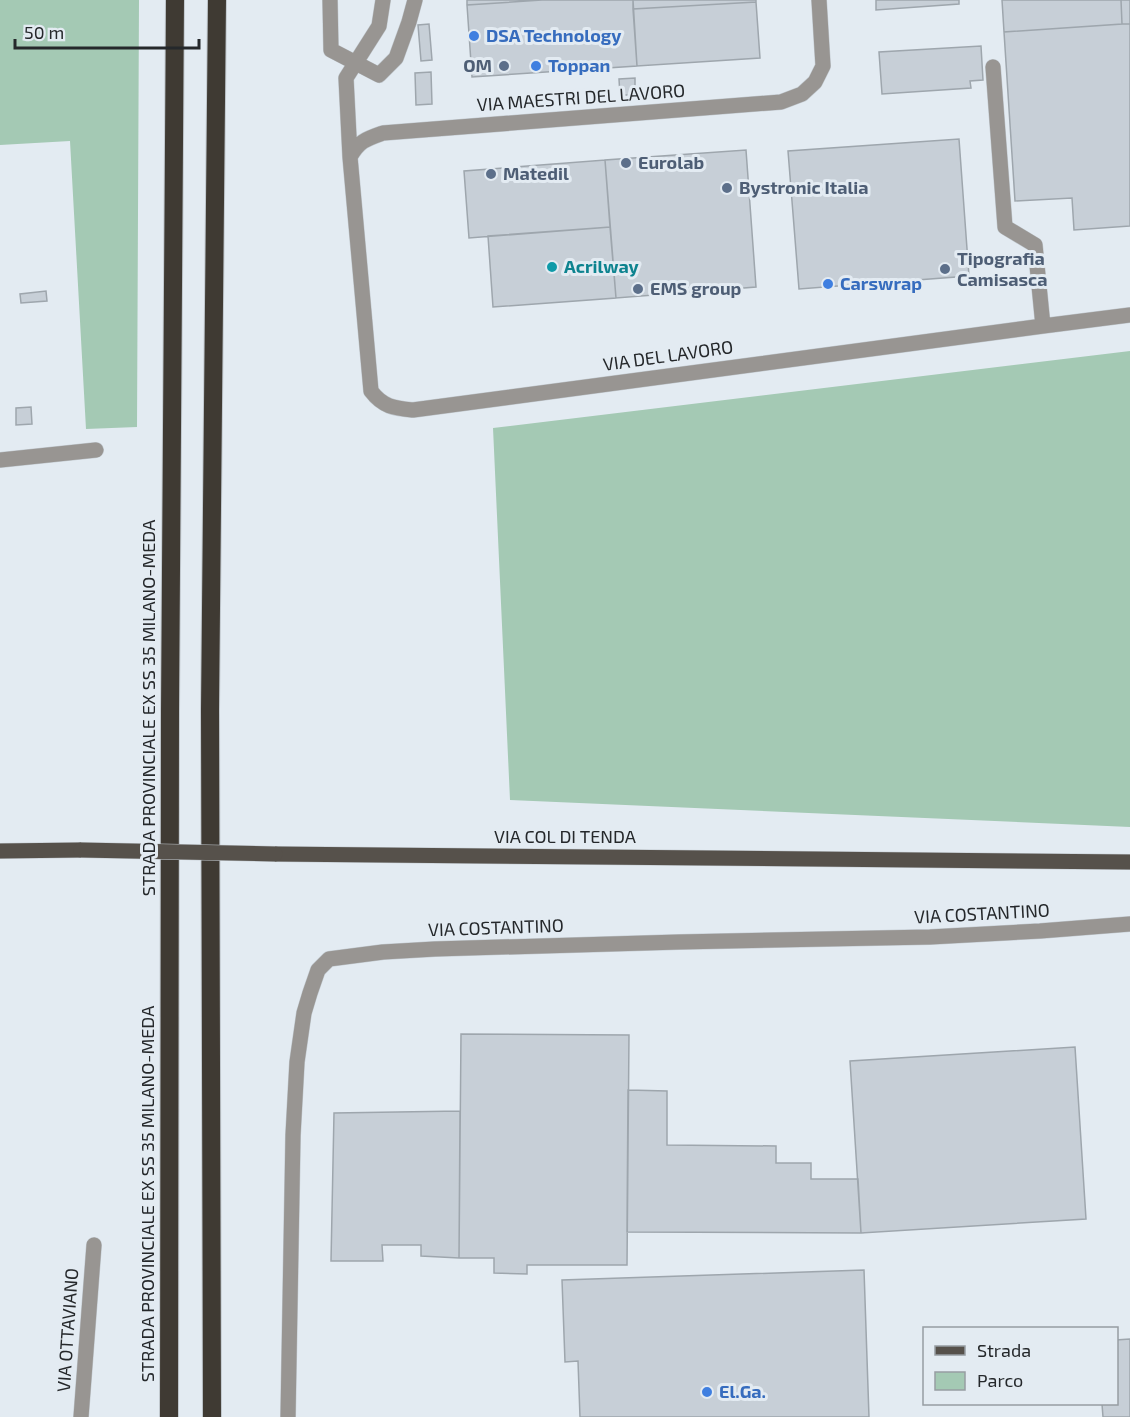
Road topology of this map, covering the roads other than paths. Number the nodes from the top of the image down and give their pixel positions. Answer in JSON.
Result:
{"nodes":[{"id":1,"x":175,"y":0,"type":"edge"},
{"id":2,"x":217,"y":0,"type":"edge"},
{"id":3,"x":330,"y":0,"type":"edge"},
{"id":4,"x":383,"y":0,"type":"edge"},
{"id":5,"x":415,"y":0,"type":"edge"},
{"id":6,"x":819,"y":0,"type":"edge"},
{"id":7,"x":356,"y":63,"type":"junction"},
{"id":8,"x":993,"y":67,"type":"dead end"},
{"id":9,"x":350,"y":157,"type":"junction"},
{"id":10,"x":1130,"y":315,"type":"edge"},
{"id":11,"x":1043,"y":326,"type":"junction"},
{"id":12,"x":96,"y":450,"type":"dead end"},
{"id":13,"x":0,"y":460,"type":"edge"},
{"id":14,"x":0,"y":851,"type":"edge"},
{"id":15,"x":1130,"y":862,"type":"edge"},
{"id":16,"x":1130,"y":924,"type":"edge"},
{"id":17,"x":94,"y":1245,"type":"dead end"},
{"id":18,"x":81,"y":1417,"type":"edge"},
{"id":19,"x":169,"y":1417,"type":"edge"},
{"id":20,"x":212,"y":1417,"type":"edge"},
{"id":21,"x":288,"y":1417,"type":"edge"}],
"edges":[{"from":1,"to":19,"type":"highway","name":"STRADA PROVINCIALE EX SS 35 MILANO-MEDA"},
{"from":2,"to":20,"type":"highway"},
{"from":3,"to":7,"type":"street"},
{"from":4,"to":7,"type":"street"},
{"from":5,"to":7,"type":"street"},
{"from":6,"to":9,"type":"street","name":"VIA MAESTRI DEL LAVORO"},
{"from":7,"to":9,"type":"street"},
{"from":8,"to":11,"type":"street"},
{"from":9,"to":11,"type":"street","name":"VIA DEL LAVORO"},
{"from":10,"to":11,"type":"street","name":"VIA DEL LAVORO"},
{"from":12,"to":13,"type":"street"},
{"from":14,"to":15,"type":"main road","name":"VIA COL DI TENDA","bridge":true},
{"from":16,"to":21,"type":"street","name":"VIA COSTANTINO"},
{"from":17,"to":18,"type":"street","name":"VIA OTTAVIANO"}]}
